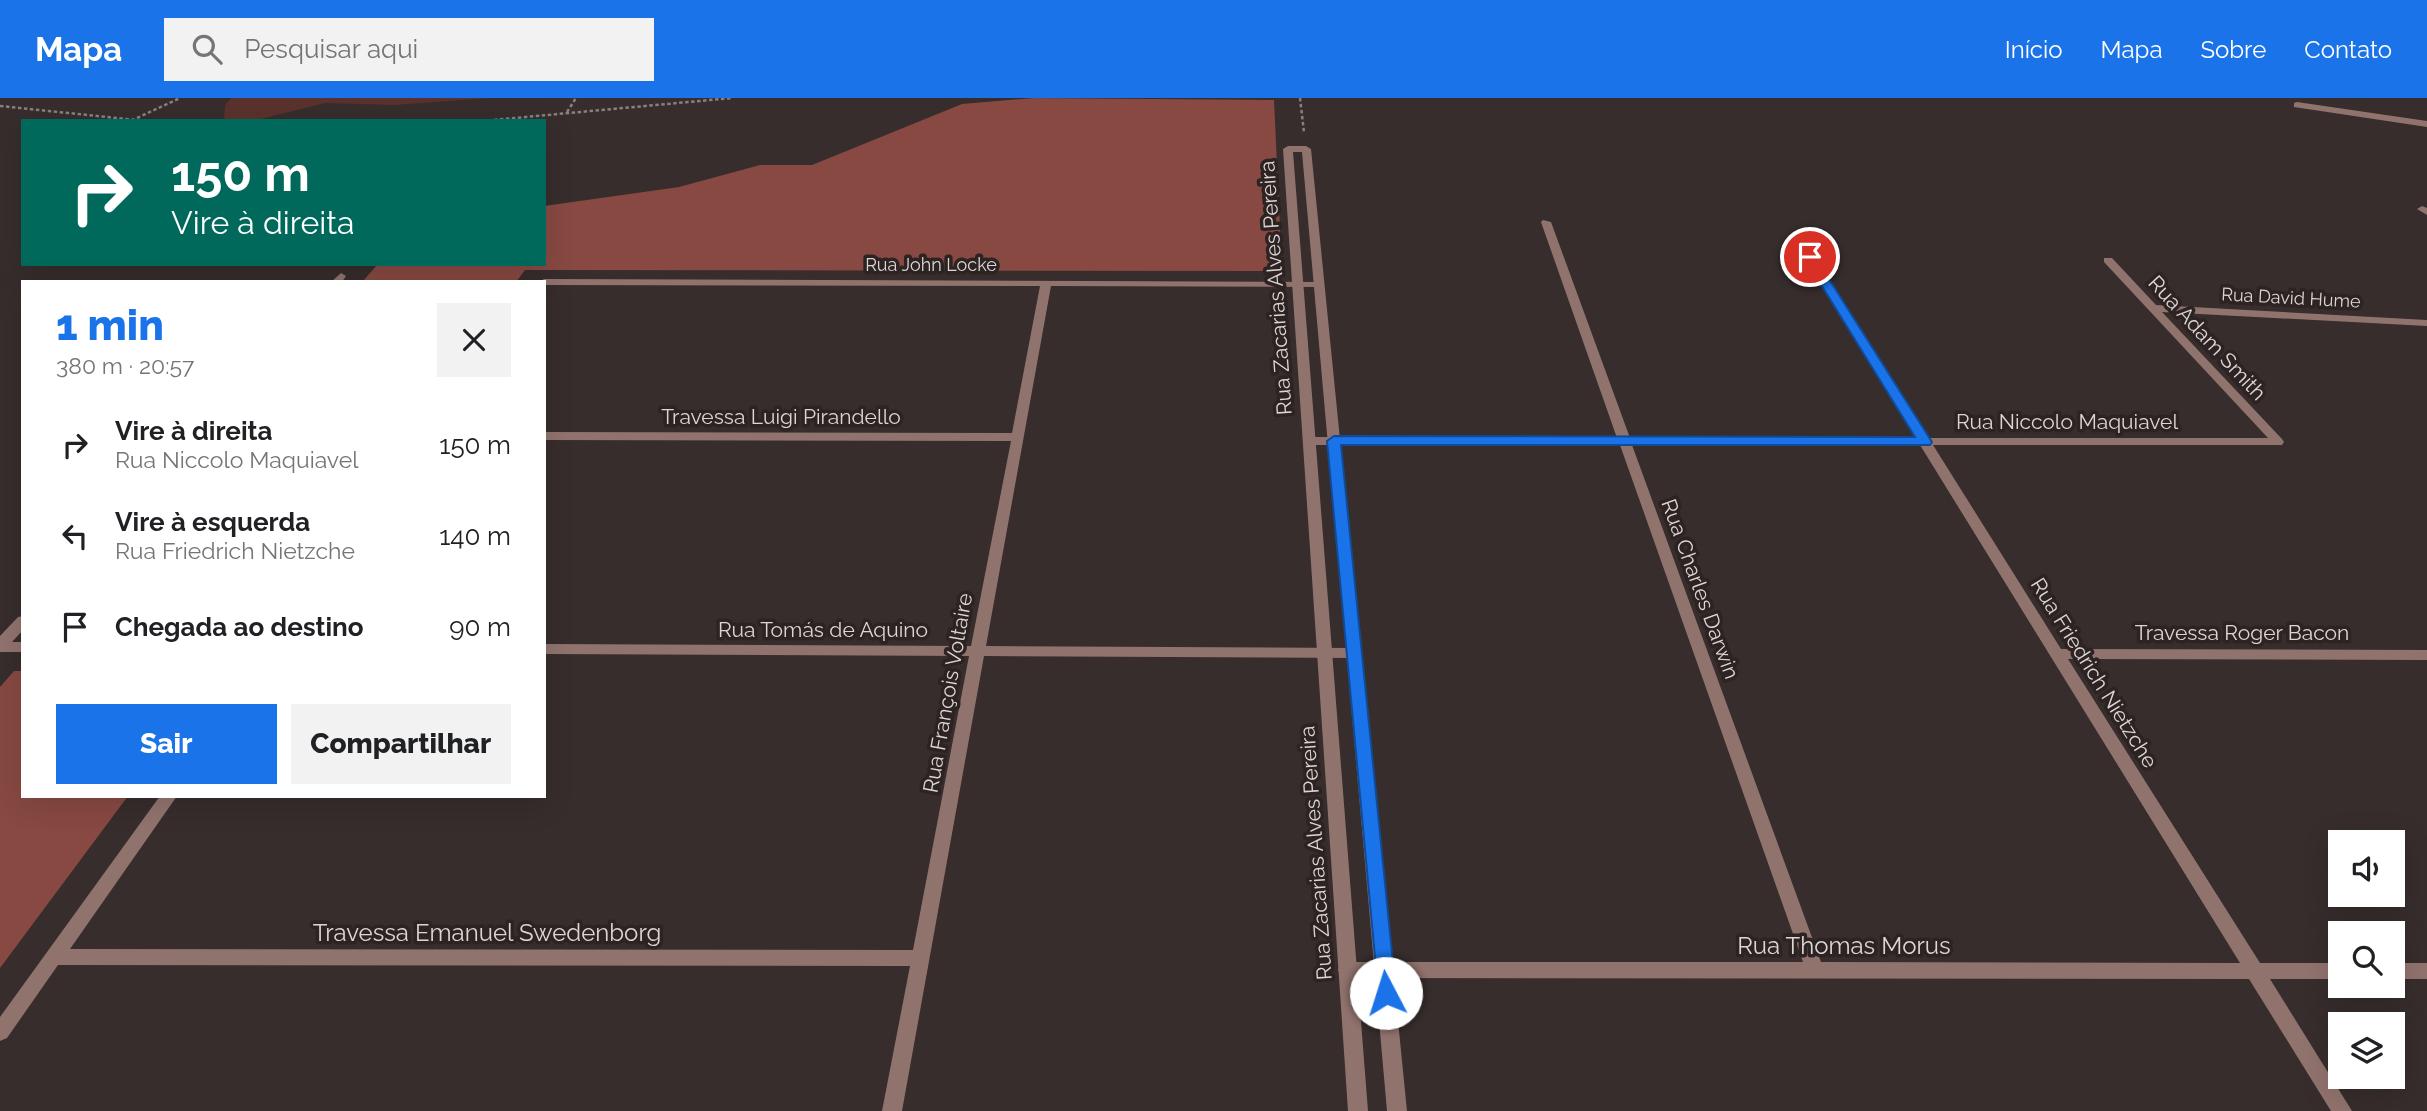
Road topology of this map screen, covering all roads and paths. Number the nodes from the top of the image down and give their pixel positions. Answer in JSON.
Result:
{"nodes":[{"id":1,"x":180,"y":98,"type":"edge"},
{"id":2,"x":576,"y":98,"type":"edge"},
{"id":3,"x":732,"y":98,"type":"edge"},
{"id":4,"x":1300,"y":98,"type":"edge"},
{"id":5,"x":2297,"y":105,"type":"dead end"},
{"id":6,"x":0,"y":106,"type":"edge"},
{"id":7,"x":567,"y":113,"type":"junction"},
{"id":8,"x":137,"y":118,"type":"junction"},
{"id":9,"x":140,"y":119,"type":"edge"},
{"id":10,"x":503,"y":119,"type":"edge"},
{"id":11,"x":2427,"y":124,"type":"edge"},
{"id":12,"x":1306,"y":149,"type":"junction"},
{"id":13,"x":1546,"y":222,"type":"dead end"},
{"id":14,"x":1810,"y":257,"type":"dead end"},
{"id":15,"x":2108,"y":260,"type":"dead end"},
{"id":16,"x":546,"y":282,"type":"edge"},
{"id":17,"x":1046,"y":283,"type":"junction"},
{"id":18,"x":1298,"y":284,"type":"junction"},
{"id":19,"x":1319,"y":284,"type":"junction"},
{"id":20,"x":2153,"y":308,"type":"junction"},
{"id":21,"x":2427,"y":323,"type":"edge"},
{"id":22,"x":546,"y":436,"type":"edge"},
{"id":23,"x":1017,"y":437,"type":"junction"},
{"id":24,"x":1309,"y":441,"type":"junction"},
{"id":25,"x":1334,"y":441,"type":"junction"},
{"id":26,"x":1625,"y":441,"type":"junction"},
{"id":27,"x":1925,"y":442,"type":"junction"},
{"id":28,"x":2278,"y":442,"type":"joint"},
{"id":29,"x":21,"y":623,"type":"edge"},
{"id":30,"x":0,"y":646,"type":"edge"},
{"id":31,"x":21,"y":647,"type":"edge"},
{"id":32,"x":546,"y":649,"type":"edge"},
{"id":33,"x":978,"y":651,"type":"junction"},
{"id":34,"x":1325,"y":653,"type":"junction"},
{"id":35,"x":1353,"y":653,"type":"junction"},
{"id":36,"x":2057,"y":654,"type":"junction"},
{"id":37,"x":2427,"y":655,"type":"edge"},
{"id":38,"x":168,"y":798,"type":"edge"},
{"id":39,"x":54,"y":957,"type":"junction"},
{"id":40,"x":921,"y":958,"type":"junction"},
{"id":41,"x":1347,"y":970,"type":"junction"},
{"id":42,"x":1384,"y":970,"type":"junction"},
{"id":43,"x":1815,"y":970,"type":"junction"},
{"id":44,"x":2255,"y":971,"type":"junction"},
{"id":45,"x":2328,"y":971,"type":"edge"},
{"id":46,"x":2405,"y":971,"type":"edge"},
{"id":47,"x":2427,"y":971,"type":"edge"},
{"id":48,"x":0,"y":1032,"type":"edge"},
{"id":49,"x":892,"y":1111,"type":"edge"},
{"id":50,"x":1357,"y":1111,"type":"edge"},
{"id":51,"x":1397,"y":1111,"type":"edge"},
{"id":52,"x":2342,"y":1111,"type":"edge"}],
"edges":[{"from":1,"to":8,"type":"path"},
{"from":2,"to":7,"type":"path"},
{"from":3,"to":7,"type":"path"},
{"from":4,"to":12,"type":"path"},
{"from":5,"to":11,"type":"street"},
{"from":6,"to":8,"type":"path"},
{"from":7,"to":10,"type":"path"},
{"from":8,"to":9,"type":"path"},
{"from":12,"to":18,"type":"street","name":"Rua Zacarias Alves Pereira"},
{"from":12,"to":19,"type":"street","name":"Rua Zacarias Alves Pereira"},
{"from":13,"to":26,"type":"street","name":"Rua Charles Darwin"},
{"from":14,"to":27,"type":"street","name":"Rua Friedrich Nietzche"},
{"from":15,"to":20,"type":"street","name":"Rua Adam Smith"},
{"from":16,"to":17,"type":"street","name":"Rua John Locke"},
{"from":17,"to":18,"type":"street","name":"Rua John Locke"},
{"from":17,"to":23,"type":"street","name":"Rua François Voltaire"},
{"from":18,"to":19,"type":"street","name":"Rua John Locke"},
{"from":18,"to":24,"type":"street","name":"Rua Zacarias Alves Pereira"},
{"from":19,"to":25,"type":"street","name":"Rua Zacarias Alves Pereira"},
{"from":20,"to":21,"type":"street","name":"Rua David Hume"},
{"from":20,"to":28,"type":"street","name":"Rua Adam Smith"},
{"from":22,"to":23,"type":"street","name":"Travessa Luigi Pirandello"},
{"from":23,"to":33,"type":"street","name":"Rua François Voltaire"},
{"from":24,"to":25,"type":"street","name":"Rua Niccolo Maquiavel"},
{"from":24,"to":34,"type":"street","name":"Rua Zacarias Alves Pereira"},
{"from":25,"to":26,"type":"street","name":"Rua Niccolo Maquiavel"},
{"from":25,"to":35,"type":"street","name":"Rua Zacarias Alves Pereira"},
{"from":26,"to":27,"type":"street","name":"Rua Niccolo Maquiavel"},
{"from":26,"to":43,"type":"street","name":"Rua Charles Darwin"},
{"from":27,"to":28,"type":"street","name":"Rua Niccolo Maquiavel"},
{"from":27,"to":36,"type":"street","name":"Rua Friedrich Nietzche"},
{"from":29,"to":30,"type":"street"},
{"from":30,"to":31,"type":"street"},
{"from":32,"to":33,"type":"street","name":"Rua Tomás de Aquino"},
{"from":33,"to":34,"type":"street","name":"Rua Tomás de Aquino"},
{"from":33,"to":40,"type":"street","name":"Rua François Voltaire"},
{"from":34,"to":35,"type":"street","name":"Rua Tomás de Aquino"},
{"from":34,"to":41,"type":"street","name":"Rua Zacarias Alves Pereira"},
{"from":35,"to":42,"type":"street","name":"Rua Zacarias Alves Pereira"},
{"from":36,"to":37,"type":"street","name":"Travessa Roger Bacon"},
{"from":36,"to":44,"type":"street","name":"Rua Friedrich Nietzche"},
{"from":38,"to":39,"type":"street"},
{"from":39,"to":40,"type":"street","name":"Travessa Emanuel Swedenborg"},
{"from":39,"to":48,"type":"street"},
{"from":40,"to":49,"type":"street","name":"Rua François Voltaire"},
{"from":41,"to":42,"type":"street","name":"Rua Thomas Morus"},
{"from":41,"to":50,"type":"street","name":"Rua Zacarias Alves Pereira"},
{"from":42,"to":43,"type":"street","name":"Rua Thomas Morus"},
{"from":42,"to":51,"type":"street","name":"Rua Zacarias Alves Pereira"},
{"from":43,"to":44,"type":"street","name":"Rua Thomas Morus"},
{"from":44,"to":45,"type":"street","name":"Rua Thomas Morus"},
{"from":44,"to":52,"type":"street","name":"Rua Friedrich Nietzche"},
{"from":46,"to":47,"type":"street"}]}
